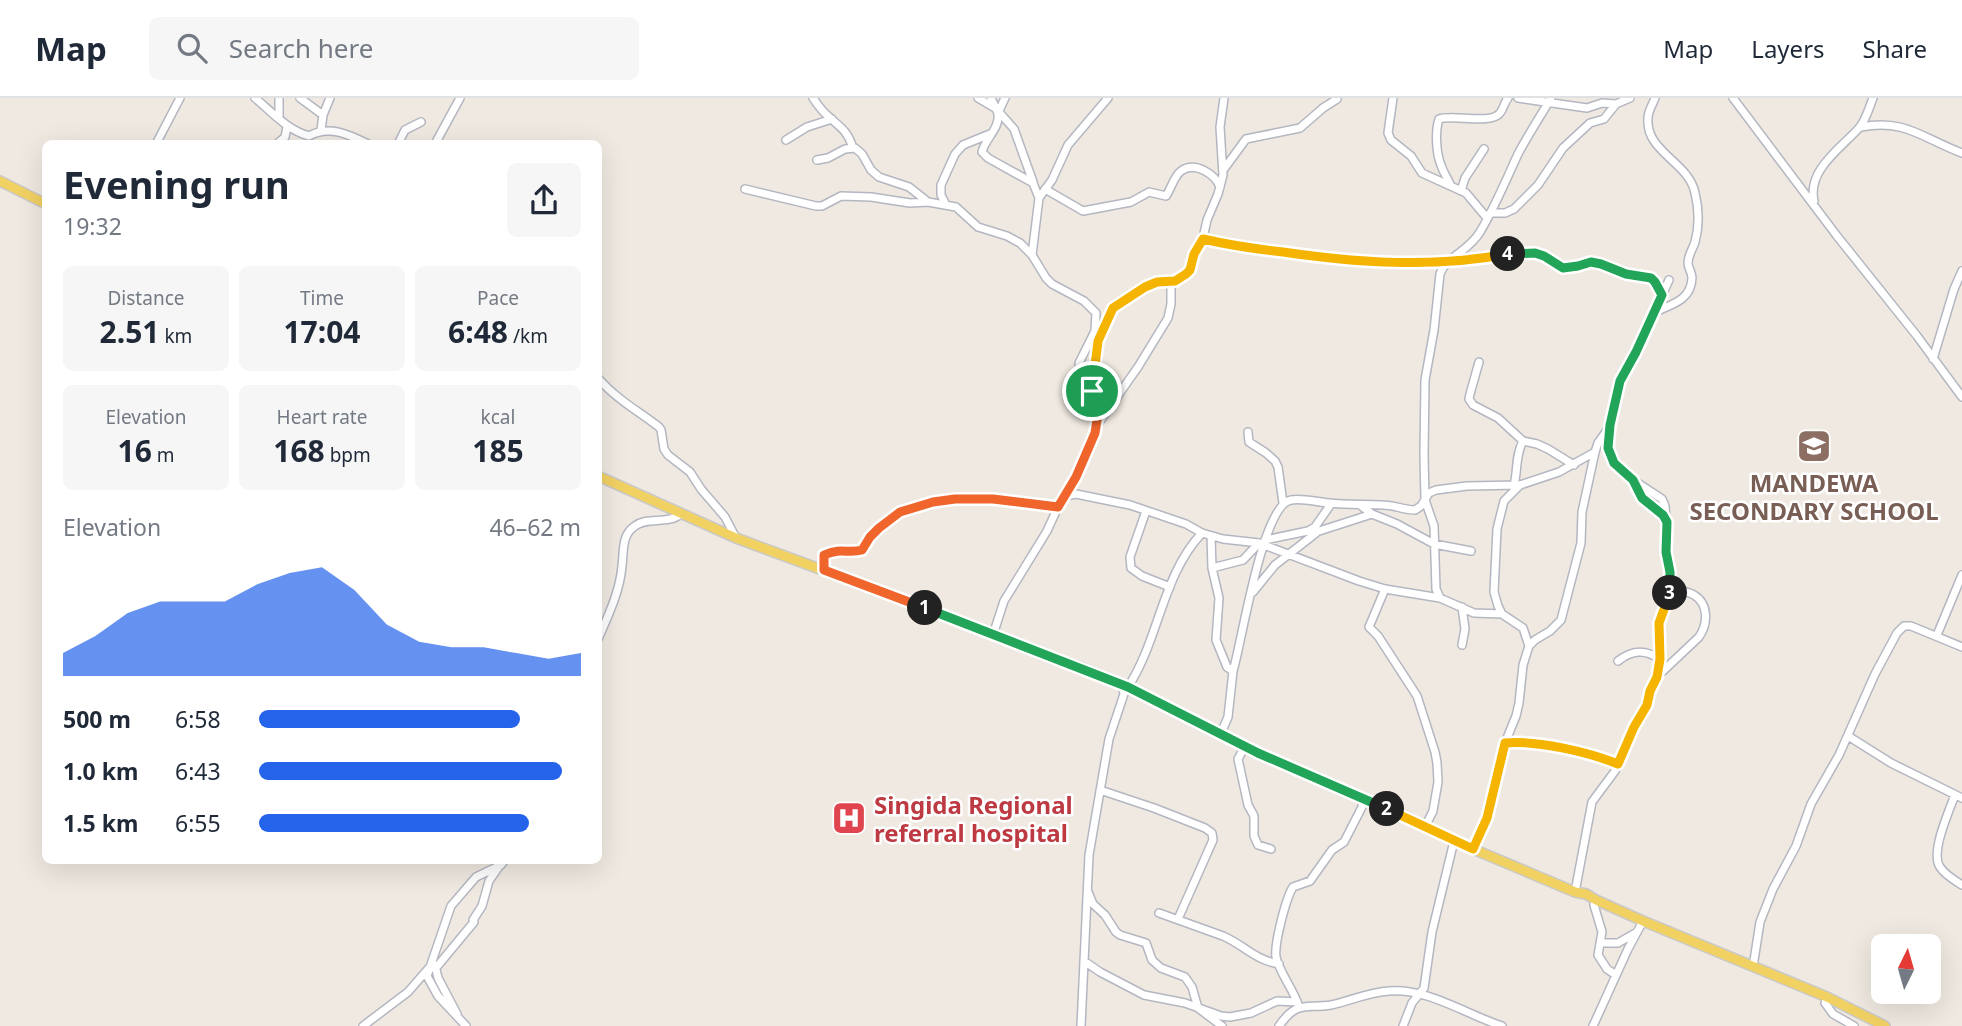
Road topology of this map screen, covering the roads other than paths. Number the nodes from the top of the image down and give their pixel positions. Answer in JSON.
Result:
{"nodes":[{"id":1,"x":180,"y":98,"type":"edge"},
{"id":2,"x":255,"y":98,"type":"edge"},
{"id":3,"x":279,"y":98,"type":"edge"},
{"id":4,"x":300,"y":98,"type":"edge"},
{"id":5,"x":330,"y":98,"type":"edge"},
{"id":6,"x":460,"y":98,"type":"edge"},
{"id":7,"x":813,"y":98,"type":"edge"},
{"id":8,"x":978,"y":98,"type":"edge"},
{"id":9,"x":991,"y":98,"type":"edge"},
{"id":10,"x":1005,"y":98,"type":"edge"},
{"id":11,"x":1108,"y":98,"type":"edge"},
{"id":12,"x":1224,"y":98,"type":"edge"},
{"id":13,"x":1393,"y":98,"type":"edge"},
{"id":14,"x":1508,"y":98,"type":"edge"},
{"id":15,"x":1518,"y":98,"type":"edge"},
{"id":16,"x":1630,"y":98,"type":"edge"},
{"id":17,"x":1655,"y":98,"type":"edge"},
{"id":18,"x":1733,"y":98,"type":"edge"},
{"id":19,"x":1873,"y":98,"type":"edge"},
{"id":20,"x":1337,"y":99,"type":"edge"},
{"id":21,"x":1550,"y":100,"type":"edge"},
{"id":22,"x":1616,"y":104,"type":"junction"},
{"id":23,"x":997,"y":111,"type":"junction"},
{"id":24,"x":323,"y":115,"type":"junction"},
{"id":25,"x":279,"y":117,"type":"junction"},
{"id":26,"x":832,"y":120,"type":"junction"},
{"id":27,"x":421,"y":122,"type":"dead end"},
{"id":28,"x":288,"y":127,"type":"junction"},
{"id":29,"x":1861,"y":127,"type":"junction"},
{"id":30,"x":321,"y":130,"type":"junction"},
{"id":31,"x":991,"y":134,"type":"junction"},
{"id":32,"x":158,"y":140,"type":"edge"},
{"id":33,"x":281,"y":140,"type":"edge"},
{"id":34,"x":307,"y":140,"type":"edge"},
{"id":35,"x":359,"y":140,"type":"edge"},
{"id":36,"x":400,"y":140,"type":"edge"},
{"id":37,"x":437,"y":140,"type":"edge"},
{"id":38,"x":786,"y":140,"type":"dead end"},
{"id":39,"x":853,"y":148,"type":"junction"},
{"id":40,"x":1484,"y":149,"type":"dead end"},
{"id":41,"x":1962,"y":153,"type":"edge"},
{"id":42,"x":817,"y":160,"type":"dead end"},
{"id":43,"x":1224,"y":169,"type":"junction"},
{"id":44,"x":0,"y":181,"type":"edge"},
{"id":45,"x":1033,"y":183,"type":"junction"},
{"id":46,"x":1451,"y":186,"type":"junction"},
{"id":47,"x":1220,"y":187,"type":"junction"},
{"id":48,"x":745,"y":189,"type":"dead end"},
{"id":49,"x":1045,"y":189,"type":"junction"},
{"id":50,"x":1461,"y":191,"type":"junction"},
{"id":51,"x":1040,"y":198,"type":"junction"},
{"id":52,"x":42,"y":202,"type":"edge"},
{"id":53,"x":928,"y":202,"type":"junction"},
{"id":54,"x":946,"y":205,"type":"junction"},
{"id":55,"x":1815,"y":205,"type":"junction"},
{"id":56,"x":1488,"y":215,"type":"junction"},
{"id":57,"x":1203,"y":239,"type":"junction"},
{"id":58,"x":1032,"y":254,"type":"junction"},
{"id":59,"x":1448,"y":261,"type":"junction"},
{"id":60,"x":1962,"y":271,"type":"edge"},
{"id":61,"x":1669,"y":280,"type":"dead end"},
{"id":62,"x":1171,"y":282,"type":"junction"},
{"id":63,"x":1662,"y":295,"type":"junction"},
{"id":64,"x":1655,"y":312,"type":"junction"},
{"id":65,"x":1933,"y":359,"type":"junction"},
{"id":66,"x":1479,"y":362,"type":"dead end"},
{"id":67,"x":602,"y":383,"type":"edge"},
{"id":68,"x":1092,"y":391,"type":"junction"},
{"id":69,"x":1962,"y":397,"type":"edge"},
{"id":70,"x":1097,"y":425,"type":"junction"},
{"id":71,"x":1610,"y":425,"type":"junction"},
{"id":72,"x":1248,"y":432,"type":"dead end"},
{"id":73,"x":1523,"y":441,"type":"junction"},
{"id":74,"x":1595,"y":452,"type":"junction"},
{"id":75,"x":1574,"y":465,"type":"junction"},
{"id":76,"x":602,"y":478,"type":"edge"},
{"id":77,"x":1071,"y":485,"type":"junction"},
{"id":78,"x":1517,"y":485,"type":"junction"},
{"id":79,"x":1080,"y":494,"type":"junction"},
{"id":80,"x":1066,"y":496,"type":"junction"},
{"id":81,"x":1424,"y":500,"type":"junction"},
{"id":82,"x":1283,"y":503,"type":"junction"},
{"id":83,"x":1331,"y":504,"type":"junction"},
{"id":84,"x":1360,"y":505,"type":"junction"},
{"id":85,"x":1058,"y":507,"type":"junction"},
{"id":86,"x":1146,"y":511,"type":"junction"},
{"id":87,"x":681,"y":514,"type":"junction"},
{"id":88,"x":1372,"y":514,"type":"junction"},
{"id":89,"x":1202,"y":533,"type":"junction"},
{"id":90,"x":1301,"y":533,"type":"junction"},
{"id":91,"x":1316,"y":533,"type":"junction"},
{"id":92,"x":1212,"y":536,"type":"junction"},
{"id":93,"x":736,"y":538,"type":"junction"},
{"id":94,"x":1263,"y":543,"type":"junction"},
{"id":95,"x":1434,"y":544,"type":"junction"},
{"id":96,"x":1471,"y":551,"type":"dead end"},
{"id":97,"x":1288,"y":555,"type":"junction"},
{"id":98,"x":1212,"y":568,"type":"junction"},
{"id":99,"x":824,"y":570,"type":"junction"},
{"id":100,"x":1962,"y":575,"type":"edge"},
{"id":101,"x":1170,"y":587,"type":"junction"},
{"id":102,"x":1384,"y":589,"type":"junction"},
{"id":103,"x":1671,"y":589,"type":"junction"},
{"id":104,"x":1251,"y":594,"type":"junction"},
{"id":105,"x":1440,"y":597,"type":"junction"},
{"id":106,"x":1462,"y":607,"type":"junction"},
{"id":107,"x":1502,"y":614,"type":"junction"},
{"id":108,"x":602,"y":629,"type":"edge"},
{"id":109,"x":993,"y":635,"type":"junction"},
{"id":110,"x":1937,"y":635,"type":"junction"},
{"id":111,"x":1462,"y":645,"type":"dead end"},
{"id":112,"x":1529,"y":646,"type":"junction"},
{"id":113,"x":1962,"y":647,"type":"edge"},
{"id":114,"x":1660,"y":659,"type":"junction"},
{"id":115,"x":1618,"y":661,"type":"dead end"},
{"id":116,"x":1233,"y":671,"type":"junction"},
{"id":117,"x":1663,"y":671,"type":"dead end"},
{"id":118,"x":1125,"y":686,"type":"junction"},
{"id":119,"x":1221,"y":733,"type":"junction"},
{"id":120,"x":1848,"y":736,"type":"junction"},
{"id":121,"x":1505,"y":743,"type":"junction"},
{"id":122,"x":1241,"y":744,"type":"junction"},
{"id":123,"x":1618,"y":764,"type":"junction"},
{"id":124,"x":1100,"y":790,"type":"junction"},
{"id":125,"x":1958,"y":797,"type":"edge"},
{"id":126,"x":1362,"y":799,"type":"junction"},
{"id":127,"x":1425,"y":827,"type":"junction"},
{"id":128,"x":1454,"y":841,"type":"junction"},
{"id":129,"x":1272,"y":849,"type":"dead end"},
{"id":130,"x":1473,"y":849,"type":"junction"},
{"id":131,"x":501,"y":864,"type":"edge"},
{"id":132,"x":502,"y":864,"type":"edge"},
{"id":133,"x":1962,"y":885,"type":"edge"},
{"id":134,"x":1087,"y":888,"type":"junction"},
{"id":135,"x":1575,"y":892,"type":"junction"},
{"id":136,"x":1596,"y":900,"type":"junction"},
{"id":137,"x":1159,"y":913,"type":"dead end"},
{"id":138,"x":1178,"y":919,"type":"junction"},
{"id":139,"x":1643,"y":921,"type":"junction"},
{"id":140,"x":1638,"y":932,"type":"junction"},
{"id":141,"x":1600,"y":943,"type":"junction"},
{"id":142,"x":1084,"y":961,"type":"junction"},
{"id":143,"x":1279,"y":964,"type":"junction"},
{"id":144,"x":1753,"y":967,"type":"junction"},
{"id":145,"x":432,"y":968,"type":"junction"},
{"id":146,"x":1616,"y":975,"type":"junction"},
{"id":147,"x":1420,"y":993,"type":"junction"},
{"id":148,"x":1827,"y":997,"type":"junction"},
{"id":149,"x":1298,"y":1005,"type":"junction"},
{"id":150,"x":1198,"y":1008,"type":"junction"},
{"id":151,"x":363,"y":1026,"type":"edge"},
{"id":152,"x":466,"y":1026,"type":"edge"},
{"id":153,"x":1081,"y":1026,"type":"edge"},
{"id":154,"x":1222,"y":1026,"type":"edge"},
{"id":155,"x":1279,"y":1026,"type":"edge"},
{"id":156,"x":1403,"y":1026,"type":"edge"},
{"id":157,"x":1502,"y":1026,"type":"edge"},
{"id":158,"x":1593,"y":1026,"type":"edge"},
{"id":159,"x":1854,"y":1026,"type":"edge"},
{"id":160,"x":1885,"y":1026,"type":"edge"}],
"edges":[{"from":1,"to":32,"type":"street"},
{"from":2,"to":25,"type":"street"},
{"from":3,"to":25,"type":"street"},
{"from":4,"to":24,"type":"street"},
{"from":5,"to":24,"type":"street"},
{"from":6,"to":37,"type":"street"},
{"from":7,"to":26,"type":"street"},
{"from":8,"to":23,"type":"street"},
{"from":9,"to":23,"type":"street"},
{"from":10,"to":23,"type":"street"},
{"from":11,"to":49,"type":"street"},
{"from":12,"to":43,"type":"street"},
{"from":13,"to":46,"type":"street"},
{"from":14,"to":46,"type":"street"},
{"from":15,"to":21,"type":"street"},
{"from":16,"to":22,"type":"street"},
{"from":17,"to":64,"type":"street"},
{"from":18,"to":55,"type":"street"},
{"from":19,"to":29,"type":"street"},
{"from":20,"to":43,"type":"street"},
{"from":21,"to":22,"type":"street"},
{"from":21,"to":56,"type":"street"},
{"from":22,"to":56,"type":"street"},
{"from":23,"to":31,"type":"street"},
{"from":23,"to":45,"type":"street"},
{"from":24,"to":30,"type":"street"},
{"from":25,"to":28,"type":"street"},
{"from":26,"to":38,"type":"street"},
{"from":26,"to":39,"type":"street"},
{"from":27,"to":36,"type":"street"},
{"from":28,"to":33,"type":"street"},
{"from":28,"to":34,"type":"street"},
{"from":29,"to":41,"type":"street"},
{"from":29,"to":55,"type":"street"},
{"from":30,"to":34,"type":"street"},
{"from":30,"to":35,"type":"street"},
{"from":31,"to":45,"type":"street"},
{"from":31,"to":54,"type":"street"},
{"from":39,"to":42,"type":"street"},
{"from":39,"to":53,"type":"street"},
{"from":40,"to":50,"type":"street"},
{"from":43,"to":47,"type":"street"},
{"from":44,"to":52,"type":"main road"},
{"from":45,"to":51,"type":"street"},
{"from":46,"to":50,"type":"street"},
{"from":47,"to":49,"type":"street"},
{"from":47,"to":57,"type":"street"},
{"from":48,"to":53,"type":"street"},
{"from":49,"to":51,"type":"street"},
{"from":50,"to":56,"type":"street"},
{"from":51,"to":58,"type":"street"},
{"from":53,"to":54,"type":"street"},
{"from":54,"to":58,"type":"street"},
{"from":55,"to":65,"type":"street"},
{"from":56,"to":59,"type":"street"},
{"from":57,"to":59,"type":"street"},
{"from":57,"to":62,"type":"street"},
{"from":58,"to":68,"type":"street"},
{"from":59,"to":63,"type":"street"},
{"from":59,"to":81,"type":"street"},
{"from":60,"to":65,"type":"street"},
{"from":61,"to":63,"type":"street"},
{"from":62,"to":68,"type":"street"},
{"from":62,"to":70,"type":"street"},
{"from":63,"to":64,"type":"street"},
{"from":64,"to":71,"type":"street"},
{"from":65,"to":69,"type":"street"},
{"from":66,"to":73,"type":"street"},
{"from":67,"to":93,"type":"street"},
{"from":68,"to":70,"type":"street"},
{"from":70,"to":77,"type":"street"},
{"from":71,"to":74,"type":"street"},
{"from":71,"to":103,"type":"street"},
{"from":72,"to":82,"type":"street"},
{"from":73,"to":75,"type":"street"},
{"from":73,"to":78,"type":"street"},
{"from":74,"to":75,"type":"street"},
{"from":74,"to":112,"type":"street"},
{"from":75,"to":78,"type":"street"},
{"from":76,"to":87,"type":"main road"},
{"from":77,"to":79,"type":"street"},
{"from":77,"to":80,"type":"street"},
{"from":78,"to":81,"type":"street"},
{"from":78,"to":107,"type":"street"},
{"from":79,"to":80,"type":"street"},
{"from":79,"to":86,"type":"street"},
{"from":80,"to":85,"type":"street"},
{"from":81,"to":84,"type":"street"},
{"from":81,"to":95,"type":"street"},
{"from":82,"to":83,"type":"street"},
{"from":82,"to":94,"type":"street"},
{"from":83,"to":84,"type":"street"},
{"from":83,"to":90,"type":"street"},
{"from":84,"to":88,"type":"street"},
{"from":85,"to":99,"type":"street"},
{"from":85,"to":109,"type":"street"},
{"from":86,"to":89,"type":"street"},
{"from":86,"to":101,"type":"street"},
{"from":87,"to":93,"type":"main road"},
{"from":87,"to":108,"type":"street"},
{"from":88,"to":91,"type":"street"},
{"from":88,"to":95,"type":"street"},
{"from":89,"to":92,"type":"street"},
{"from":89,"to":101,"type":"street"},
{"from":90,"to":91,"type":"street"},
{"from":90,"to":94,"type":"street"},
{"from":91,"to":97,"type":"street"},
{"from":92,"to":94,"type":"street"},
{"from":92,"to":98,"type":"street"},
{"from":93,"to":99,"type":"main road"},
{"from":94,"to":97,"type":"street"},
{"from":94,"to":98,"type":"street"},
{"from":94,"to":104,"type":"street"},
{"from":95,"to":96,"type":"street"},
{"from":95,"to":105,"type":"street"},
{"from":97,"to":102,"type":"street"},
{"from":97,"to":104,"type":"street"},
{"from":98,"to":116,"type":"street"},
{"from":99,"to":109,"type":"main road"},
{"from":100,"to":110,"type":"street"},
{"from":101,"to":118,"type":"street"},
{"from":102,"to":105,"type":"street"},
{"from":102,"to":127,"type":"street"},
{"from":103,"to":114,"type":"street"},
{"from":103,"to":117,"type":"street"},
{"from":104,"to":116,"type":"street"},
{"from":105,"to":106,"type":"street"},
{"from":106,"to":107,"type":"street"},
{"from":106,"to":111,"type":"street"},
{"from":107,"to":112,"type":"street"},
{"from":109,"to":118,"type":"main road"},
{"from":110,"to":113,"type":"street"},
{"from":110,"to":120,"type":"street"},
{"from":112,"to":121,"type":"street"},
{"from":114,"to":115,"type":"street"},
{"from":114,"to":123,"type":"street"},
{"from":116,"to":119,"type":"street"},
{"from":118,"to":119,"type":"main road"},
{"from":118,"to":124,"type":"street"},
{"from":119,"to":122,"type":"main road"},
{"from":120,"to":125,"type":"street"},
{"from":120,"to":144,"type":"street"},
{"from":121,"to":123,"type":"street"},
{"from":121,"to":130,"type":"street"},
{"from":122,"to":126,"type":"main road"},
{"from":122,"to":129,"type":"street"},
{"from":123,"to":135,"type":"street"},
{"from":124,"to":134,"type":"street"},
{"from":124,"to":138,"type":"street"},
{"from":125,"to":133,"type":"street"},
{"from":126,"to":127,"type":"main road"},
{"from":126,"to":143,"type":"street"},
{"from":127,"to":128,"type":"main road"},
{"from":128,"to":130,"type":"main road"},
{"from":128,"to":147,"type":"street"},
{"from":130,"to":135,"type":"main road"},
{"from":131,"to":145,"type":"street"},
{"from":132,"to":145,"type":"street"},
{"from":134,"to":142,"type":"street"},
{"from":134,"to":150,"type":"street"},
{"from":135,"to":136,"type":"main road"},
{"from":136,"to":139,"type":"main road"},
{"from":136,"to":141,"type":"street"},
{"from":137,"to":138,"type":"street"},
{"from":138,"to":143,"type":"street"},
{"from":139,"to":140,"type":"street"},
{"from":139,"to":144,"type":"main road"},
{"from":140,"to":141,"type":"street"},
{"from":140,"to":146,"type":"street"},
{"from":141,"to":146,"type":"street"},
{"from":142,"to":150,"type":"street"},
{"from":142,"to":153,"type":"street"},
{"from":143,"to":149,"type":"street"},
{"from":144,"to":148,"type":"main road"},
{"from":145,"to":151,"type":"street"},
{"from":145,"to":152,"type":"street"},
{"from":146,"to":158,"type":"street"},
{"from":147,"to":149,"type":"street"},
{"from":147,"to":156,"type":"street"},
{"from":147,"to":157,"type":"street"},
{"from":148,"to":159,"type":"street"},
{"from":148,"to":160,"type":"main road"},
{"from":149,"to":150,"type":"street"},
{"from":149,"to":155,"type":"street"},
{"from":150,"to":154,"type":"street"}]}
